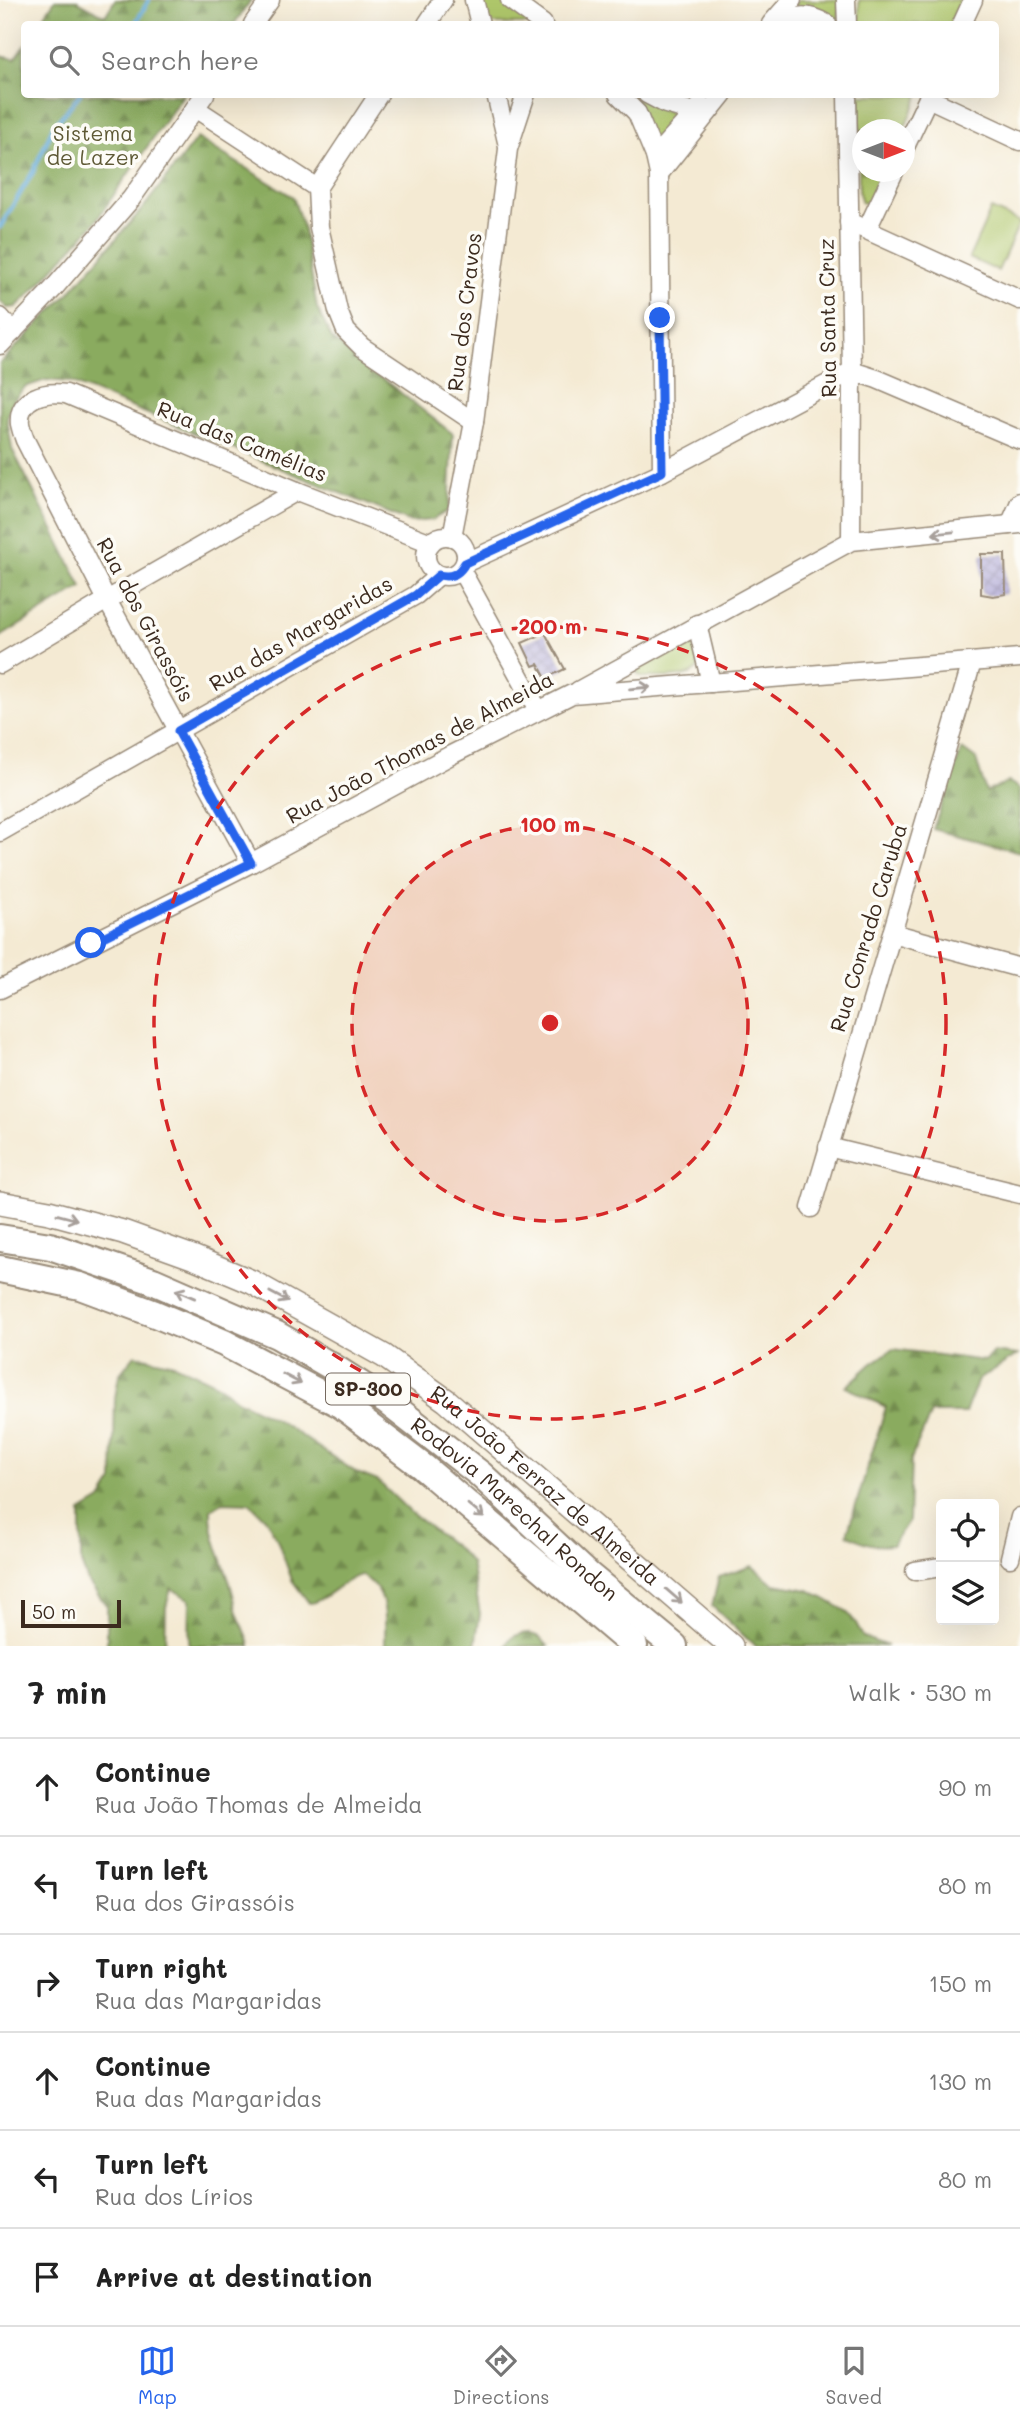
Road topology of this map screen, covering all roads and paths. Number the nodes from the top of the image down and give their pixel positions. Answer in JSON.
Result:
{"nodes":[{"id":1,"x":270,"y":0,"type":"edge"},
{"id":2,"x":443,"y":0,"type":"edge"},
{"id":3,"x":474,"y":0,"type":"edge"},
{"id":4,"x":510,"y":0,"type":"edge"},
{"id":5,"x":792,"y":0,"type":"edge"},
{"id":6,"x":846,"y":0,"type":"edge"},
{"id":7,"x":973,"y":0,"type":"edge"},
{"id":8,"x":255,"y":21,"type":"edge"},
{"id":9,"x":429,"y":21,"type":"edge"},
{"id":10,"x":479,"y":21,"type":"edge"},
{"id":11,"x":539,"y":21,"type":"edge"},
{"id":12,"x":774,"y":21,"type":"edge"},
{"id":13,"x":788,"y":21,"type":"edge"},
{"id":14,"x":821,"y":21,"type":"edge"},
{"id":15,"x":846,"y":21,"type":"edge"},
{"id":16,"x":963,"y":21,"type":"edge"},
{"id":17,"x":376,"y":98,"type":"edge"},
{"id":18,"x":497,"y":98,"type":"edge"},
{"id":19,"x":525,"y":98,"type":"edge"},
{"id":20,"x":622,"y":98,"type":"edge"},
{"id":21,"x":655,"y":98,"type":"edge"},
{"id":22,"x":706,"y":98,"type":"edge"},
{"id":23,"x":719,"y":98,"type":"edge"},
{"id":24,"x":847,"y":98,"type":"edge"},
{"id":25,"x":928,"y":98,"type":"edge"},
{"id":26,"x":933,"y":98,"type":"edge"},
{"id":27,"x":200,"y":101,"type":"edge"},
{"id":28,"x":694,"y":112,"type":"junction"},
{"id":29,"x":915,"y":127,"type":"edge"},
{"id":30,"x":1020,"y":141,"type":"edge"},
{"id":31,"x":508,"y":149,"type":"junction"},
{"id":32,"x":657,"y":165,"type":"junction"},
{"id":33,"x":889,"y":182,"type":"edge"},
{"id":34,"x":317,"y":188,"type":"junction"},
{"id":35,"x":849,"y":222,"type":"junction"},
{"id":36,"x":867,"y":229,"type":"junction"},
{"id":37,"x":1020,"y":300,"type":"edge"},
{"id":38,"x":0,"y":317,"type":"edge"},
{"id":39,"x":13,"y":331,"type":"junction"},
{"id":40,"x":0,"y":345,"type":"edge"},
{"id":41,"x":852,"y":371,"type":"junction"},
{"id":42,"x":34,"y":397,"type":"joint"},
{"id":43,"x":474,"y":422,"type":"junction"},
{"id":44,"x":1020,"y":439,"type":"edge"},
{"id":45,"x":662,"y":472,"type":"junction"},
{"id":46,"x":298,"y":491,"type":"junction"},
{"id":47,"x":1020,"y":502,"type":"edge"},
{"id":48,"x":1015,"y":525,"type":"edge"},
{"id":49,"x":452,"y":537,"type":"junction"},
{"id":50,"x":851,"y":541,"type":"junction"},
{"id":51,"x":432,"y":543,"type":"junction"},
{"id":52,"x":463,"y":567,"type":"junction"},
{"id":53,"x":439,"y":575,"type":"junction"},
{"id":54,"x":107,"y":600,"type":"junction"},
{"id":55,"x":697,"y":624,"type":"junction"},
{"id":56,"x":1020,"y":658,"type":"edge"},
{"id":57,"x":972,"y":662,"type":"junction"},
{"id":58,"x":0,"y":664,"type":"edge"},
{"id":59,"x":711,"y":683,"type":"junction"},
{"id":60,"x":572,"y":694,"type":"junction"},
{"id":61,"x":538,"y":710,"type":"junction"},
{"id":62,"x":178,"y":731,"type":"junction"},
{"id":63,"x":0,"y":832,"type":"edge"},
{"id":64,"x":251,"y":863,"type":"junction"},
{"id":65,"x":892,"y":933,"type":"junction"},
{"id":66,"x":1020,"y":968,"type":"edge"},
{"id":67,"x":0,"y":989,"type":"edge"},
{"id":68,"x":828,"y":1147,"type":"junction"},
{"id":69,"x":1020,"y":1194,"type":"edge"},
{"id":70,"x":0,"y":1203,"type":"edge"},
{"id":71,"x":811,"y":1208,"type":"dead end"},
{"id":72,"x":0,"y":1238,"type":"edge"},
{"id":73,"x":0,"y":1269,"type":"edge"},
{"id":74,"x":1020,"y":1517,"type":"edge"},
{"id":75,"x":1008,"y":1559,"type":"edge"},
{"id":76,"x":936,"y":1568,"type":"edge"},
{"id":77,"x":915,"y":1571,"type":"dead end"},
{"id":78,"x":634,"y":1646,"type":"edge"},
{"id":79,"x":674,"y":1646,"type":"edge"},
{"id":80,"x":731,"y":1646,"type":"edge"}],
"edges":[{"from":1,"to":8,"type":"street"},
{"from":2,"to":9,"type":"street"},
{"from":3,"to":10,"type":"street"},
{"from":4,"to":11,"type":"street"},
{"from":5,"to":12,"type":"street"},
{"from":6,"to":15,"type":"street"},
{"from":7,"to":16,"type":"street"},
{"from":13,"to":14,"type":"street"},
{"from":17,"to":34,"type":"street"},
{"from":18,"to":31,"type":"street"},
{"from":19,"to":31,"type":"street","name":"Rua dos Cravos"},
{"from":20,"to":32,"type":"street"},
{"from":21,"to":28,"type":"street"},
{"from":22,"to":28,"type":"street"},
{"from":23,"to":32,"type":"street"},
{"from":24,"to":35,"type":"street","name":"Rua Santa Cruz"},
{"from":25,"to":29,"type":"street"},
{"from":26,"to":30,"type":"street"},
{"from":27,"to":34,"type":"street"},
{"from":27,"to":39,"type":"street"},
{"from":28,"to":32,"type":"street"},
{"from":31,"to":43,"type":"street","name":"Rua dos Cravos"},
{"from":32,"to":45,"type":"street"},
{"from":33,"to":36,"type":"street"},
{"from":34,"to":43,"type":"street"},
{"from":35,"to":36,"type":"street"},
{"from":35,"to":41,"type":"street","name":"Rua Santa Cruz"},
{"from":36,"to":37,"type":"street"},
{"from":38,"to":39,"type":"street"},
{"from":39,"to":40,"type":"street"},
{"from":41,"to":44,"type":"street"},
{"from":41,"to":45,"type":"street"},
{"from":41,"to":50,"type":"street","name":"Rua Santa Cruz"},
{"from":42,"to":46,"type":"street","name":"Rua das Camélias"},
{"from":42,"to":54,"type":"street","name":"Rua dos Girassóis"},
{"from":43,"to":49,"type":"street","name":"Rua dos Cravos"},
{"from":45,"to":52,"type":"street"},
{"from":46,"to":51,"type":"street","name":"Rua das Camélias"},
{"from":46,"to":54,"type":"street"},
{"from":47,"to":48,"type":"street"},
{"from":48,"to":50,"type":"street","one_way":true},
{"from":49,"to":51,"type":"street"},
{"from":49,"to":52,"type":"street"},
{"from":50,"to":55,"type":"street"},
{"from":51,"to":53,"type":"street"},
{"from":52,"to":53,"type":"street"},
{"from":52,"to":61,"type":"street"},
{"from":53,"to":62,"type":"street","name":"Rua das Margaridas"},
{"from":54,"to":58,"type":"street"},
{"from":54,"to":62,"type":"street","name":"Rua dos Girassóis"},
{"from":55,"to":59,"type":"street"},
{"from":55,"to":60,"type":"street"},
{"from":56,"to":57,"type":"street","name":"Rua João Thomas de Almeida"},
{"from":57,"to":59,"type":"street","name":"Rua João Thomas de Almeida"},
{"from":57,"to":65,"type":"street","name":"Rua Conrado Caruba"},
{"from":60,"to":59,"type":"street","name":"Rua João Thomas de Almeida","one_way":true},
{"from":60,"to":61,"type":"street","name":"Rua João Thomas de Almeida"},
{"from":61,"to":64,"type":"street","name":"Rua João Thomas de Almeida"},
{"from":62,"to":63,"type":"street","name":"Rua das Margaridas"},
{"from":62,"to":64,"type":"street","name":"Rua dos Girassóis"},
{"from":64,"to":67,"type":"street","name":"Rua João Thomas de Almeida"},
{"from":65,"to":66,"type":"street"},
{"from":65,"to":68,"type":"street","name":"Rua Conrado Caruba"},
{"from":68,"to":69,"type":"street"},
{"from":68,"to":71,"type":"street","name":"Rua Conrado Caruba"},
{"from":70,"to":80,"type":"main road","name":"Rua João Ferraz de Almeida","one_way":true},
{"from":79,"to":72,"type":"highway","name":"Rodovia Marechal Rondon","number":"SP-300","one_way":true},
{"from":73,"to":78,"type":"highway","name":"Rodovia Marechal Rondon","number":"SP-300","one_way":true},
{"from":74,"to":75,"type":"street"},
{"from":76,"to":77,"type":"street"}]}
